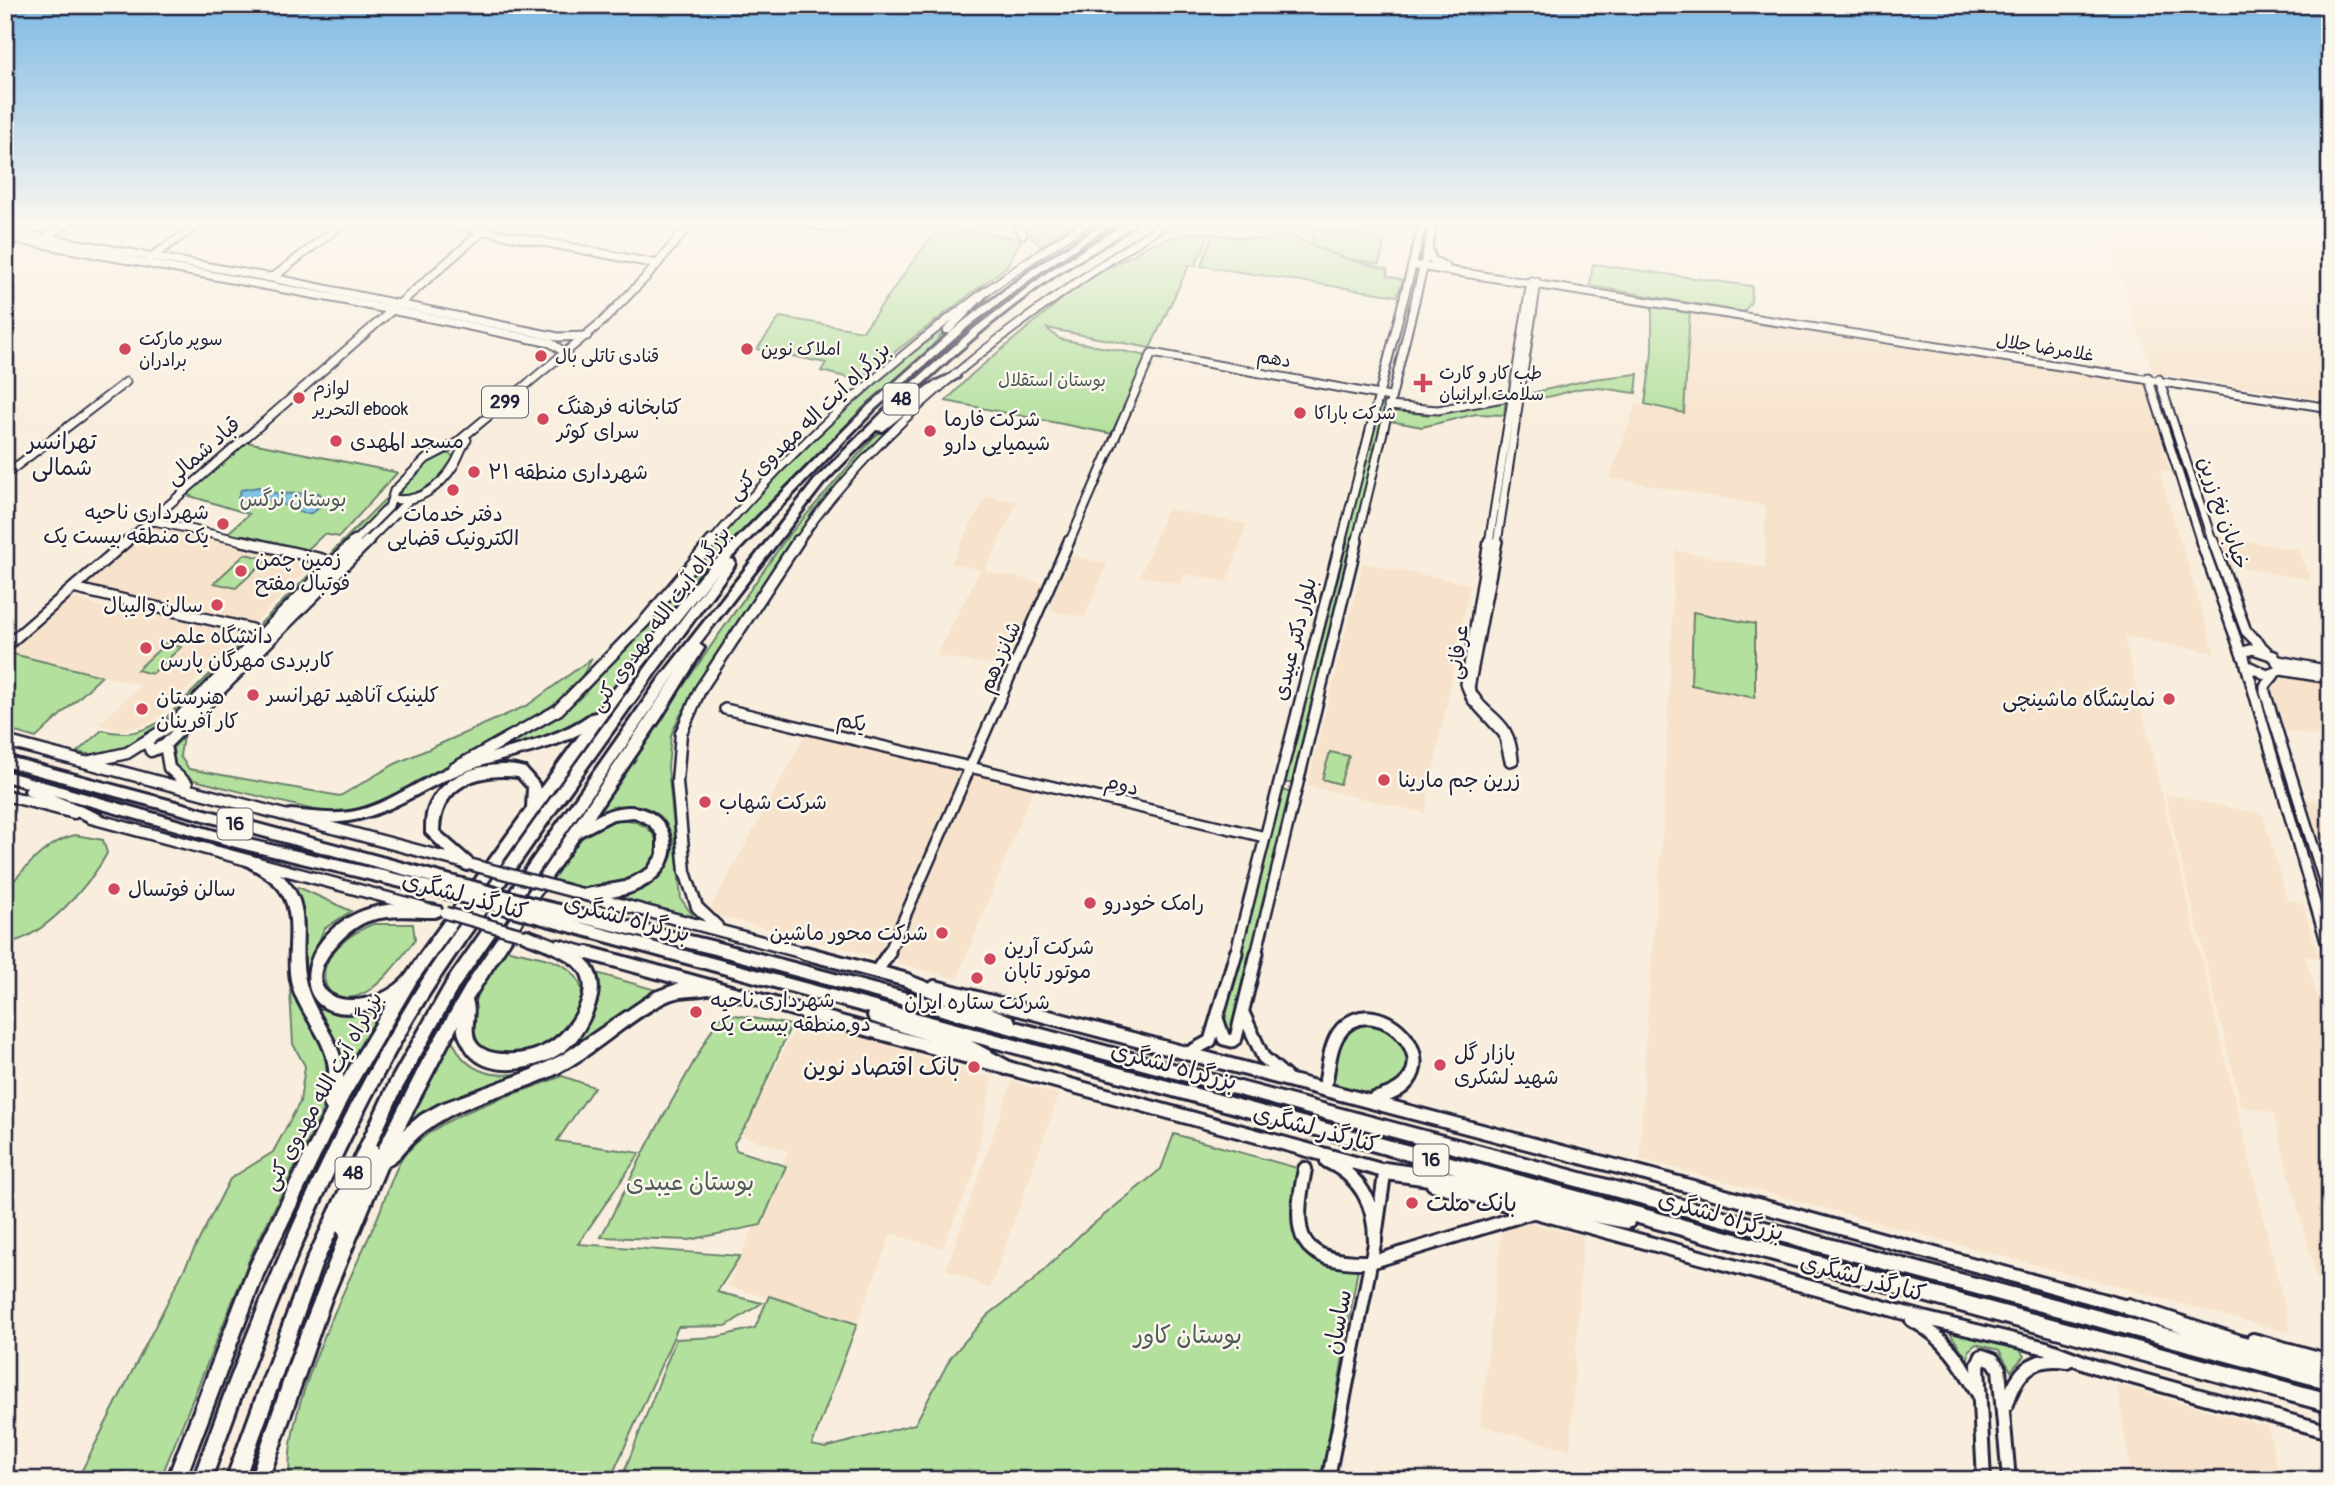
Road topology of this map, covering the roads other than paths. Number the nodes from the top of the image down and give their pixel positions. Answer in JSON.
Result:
{"nodes":[{"id":1,"x":303,"y":292,"type":"edge"},
{"id":2,"x":344,"y":292,"type":"edge"},
{"id":3,"x":411,"y":292,"type":"edge"},
{"id":4,"x":629,"y":292,"type":"edge"},
{"id":5,"x":636,"y":292,"type":"edge"},
{"id":6,"x":984,"y":292,"type":"edge"},
{"id":7,"x":985,"y":292,"type":"edge"},
{"id":8,"x":1007,"y":292,"type":"edge"},
{"id":9,"x":1028,"y":292,"type":"edge"},
{"id":10,"x":1062,"y":292,"type":"edge"},
{"id":11,"x":1405,"y":292,"type":"edge"},
{"id":12,"x":1417,"y":292,"type":"edge"},
{"id":13,"x":1533,"y":292,"type":"edge"},
{"id":14,"x":1533,"y":292,"type":"edge"},
{"id":15,"x":1587,"y":292,"type":"edge"},
{"id":16,"x":398,"y":303,"type":"junction"},
{"id":17,"x":391,"y":309,"type":"junction"},
{"id":18,"x":528,"y":330,"type":"junction"},
{"id":19,"x":587,"y":336,"type":"junction"},
{"id":20,"x":521,"y":337,"type":"junction"},
{"id":21,"x":1152,"y":353,"type":"joint"},
{"id":22,"x":567,"y":354,"type":"junction"},
{"id":23,"x":914,"y":368,"type":"junction"},
{"id":24,"x":954,"y":377,"type":"junction"},
{"id":25,"x":2150,"y":381,"type":"junction"},
{"id":26,"x":2161,"y":383,"type":"junction"},
{"id":27,"x":1379,"y":394,"type":"junction"},
{"id":28,"x":1514,"y":396,"type":"junction"},
{"id":29,"x":1389,"y":401,"type":"junction"},
{"id":30,"x":2330,"y":406,"type":"edge"},
{"id":31,"x":444,"y":449,"type":"junction"},
{"id":32,"x":458,"y":452,"type":"junction"},
{"id":33,"x":848,"y":452,"type":"junction"},
{"id":34,"x":5,"y":469,"type":"edge"},
{"id":35,"x":5,"y":475,"type":"edge"},
{"id":36,"x":393,"y":499,"type":"junction"},
{"id":37,"x":407,"y":502,"type":"junction"},
{"id":38,"x":150,"y":520,"type":"junction"},
{"id":39,"x":751,"y":534,"type":"junction"},
{"id":40,"x":2198,"y":534,"type":"junction"},
{"id":41,"x":2211,"y":537,"type":"junction"},
{"id":42,"x":322,"y":559,"type":"dead end"},
{"id":43,"x":73,"y":588,"type":"junction"},
{"id":44,"x":714,"y":620,"type":"junction"},
{"id":45,"x":251,"y":629,"type":"dead end"},
{"id":46,"x":5,"y":647,"type":"edge"},
{"id":47,"x":2267,"y":652,"type":"junction"},
{"id":48,"x":2244,"y":660,"type":"junction"},
{"id":49,"x":2278,"y":669,"type":"junction"},
{"id":50,"x":2330,"y":671,"type":"edge"},
{"id":51,"x":2330,"y":678,"type":"edge"},
{"id":52,"x":608,"y":705,"type":"junction"},
{"id":53,"x":724,"y":709,"type":"dead end"},
{"id":54,"x":5,"y":741,"type":"edge"},
{"id":55,"x":147,"y":742,"type":"junction"},
{"id":56,"x":165,"y":744,"type":"junction"},
{"id":57,"x":5,"y":761,"type":"edge"},
{"id":58,"x":87,"y":762,"type":"junction"},
{"id":59,"x":972,"y":766,"type":"junction"},
{"id":60,"x":5,"y":778,"type":"edge"},
{"id":61,"x":423,"y":788,"type":"junction"},
{"id":62,"x":202,"y":792,"type":"junction"},
{"id":63,"x":5,"y":794,"type":"edge"},
{"id":64,"x":533,"y":810,"type":"junction"},
{"id":65,"x":291,"y":815,"type":"junction"},
{"id":66,"x":96,"y":819,"type":"junction"},
{"id":67,"x":1265,"y":837,"type":"junction"},
{"id":68,"x":564,"y":849,"type":"junction"},
{"id":69,"x":251,"y":861,"type":"junction"},
{"id":70,"x":473,"y":866,"type":"junction"},
{"id":71,"x":462,"y":891,"type":"junction"},
{"id":72,"x":586,"y":894,"type":"junction"},
{"id":73,"x":2330,"y":900,"type":"edge"},
{"id":74,"x":535,"y":911,"type":"junction"},
{"id":75,"x":440,"y":912,"type":"junction"},
{"id":76,"x":727,"y":932,"type":"junction"},
{"id":77,"x":524,"y":935,"type":"junction"},
{"id":78,"x":2330,"y":955,"type":"edge"},
{"id":79,"x":876,"y":972,"type":"junction"},
{"id":80,"x":411,"y":978,"type":"junction"},
{"id":81,"x":903,"y":979,"type":"junction"},
{"id":82,"x":712,"y":987,"type":"junction"},
{"id":83,"x":473,"y":989,"type":"junction"},
{"id":84,"x":836,"y":999,"type":"junction"},
{"id":85,"x":1243,"y":1010,"type":"junction"},
{"id":86,"x":407,"y":1017,"type":"junction"},
{"id":87,"x":1218,"y":1021,"type":"junction"},
{"id":88,"x":1068,"y":1044,"type":"junction"},
{"id":89,"x":1188,"y":1053,"type":"junction"},
{"id":90,"x":1006,"y":1067,"type":"junction"},
{"id":91,"x":1292,"y":1080,"type":"junction"},
{"id":92,"x":1326,"y":1080,"type":"tunnel mouth"},
{"id":93,"x":343,"y":1093,"type":"junction"},
{"id":94,"x":1364,"y":1099,"type":"junction"},
{"id":95,"x":386,"y":1105,"type":"junction"},
{"id":96,"x":316,"y":1145,"type":"junction"},
{"id":97,"x":1306,"y":1150,"type":"junction"},
{"id":98,"x":1305,"y":1169,"type":"tunnel mouth"},
{"id":99,"x":1385,"y":1171,"type":"junction"},
{"id":100,"x":375,"y":1172,"type":"junction"},
{"id":101,"x":1535,"y":1212,"type":"junction"},
{"id":102,"x":1671,"y":1225,"type":"junction"},
{"id":103,"x":1376,"y":1241,"type":"junction"},
{"id":104,"x":1372,"y":1262,"type":"junction"},
{"id":105,"x":333,"y":1273,"type":"junction"},
{"id":106,"x":1884,"y":1307,"type":"junction"},
{"id":107,"x":2129,"y":1307,"type":"junction"},
{"id":108,"x":2330,"y":1361,"type":"edge"},
{"id":109,"x":2096,"y":1367,"type":"junction"},
{"id":110,"x":2330,"y":1374,"type":"edge"},
{"id":111,"x":2330,"y":1381,"type":"edge"},
{"id":112,"x":1982,"y":1402,"type":"junction"},
{"id":113,"x":2330,"y":1403,"type":"edge"},
{"id":114,"x":2005,"y":1411,"type":"junction"},
{"id":115,"x":254,"y":1432,"type":"junction"},
{"id":116,"x":2330,"y":1432,"type":"edge"},
{"id":117,"x":270,"y":1446,"type":"junction"},
{"id":118,"x":173,"y":1480,"type":"edge"},
{"id":119,"x":202,"y":1480,"type":"edge"},
{"id":120,"x":235,"y":1480,"type":"edge"},
{"id":121,"x":243,"y":1480,"type":"edge"},
{"id":122,"x":259,"y":1480,"type":"edge"},
{"id":123,"x":268,"y":1480,"type":"edge"},
{"id":124,"x":1328,"y":1480,"type":"edge"},
{"id":125,"x":1984,"y":1480,"type":"edge"},
{"id":126,"x":2009,"y":1480,"type":"edge"}],
"edges":[{"from":1,"to":17,"type":"street"},
{"from":2,"to":16,"type":"street"},
{"from":3,"to":16,"type":"street","name":"قباد شمالی"},
{"from":4,"to":19,"type":"main road"},
{"from":5,"to":32,"type":"main road","number":"299"},
{"from":6,"to":61,"type":"main road","name":"بزرگراه آیت اله مهدوی کنی"},
{"from":7,"to":23,"type":"highway"},
{"from":8,"to":23,"type":"highway","name":"بزرگراه آیت اله مهدوی کنی","number":"48"},
{"from":9,"to":33,"type":"highway","name":"بزرگراه آیت الله مهدوی کنی","number":"48"},
{"from":10,"to":24,"type":"main road"},
{"from":11,"to":27,"type":"street","name":"بلوار دکتر عبیدی"},
{"from":12,"to":29,"type":"street","name":"بلوار دکتر عبیدی"},
{"from":13,"to":28,"type":"street","name":"عرفانی"},
{"from":14,"to":28,"type":"street","name":"عرفانی"},
{"from":15,"to":25,"type":"street","name":"غلامرضا جلال"},
{"from":16,"to":17,"type":"street","name":"قباد شمالی"},
{"from":16,"to":18,"type":"street"},
{"from":17,"to":20,"type":"street"},
{"from":17,"to":38,"type":"street","name":"قباد شمالی"},
{"from":18,"to":19,"type":"street"},
{"from":18,"to":20,"type":"street"},
{"from":19,"to":22,"type":"main road"},
{"from":20,"to":22,"type":"street"},
{"from":21,"to":27,"type":"street","name":"دهم"},
{"from":21,"to":59,"type":"street","name":"شانزدهم"},
{"from":22,"to":31,"type":"main road","number":"299"},
{"from":23,"to":39,"type":"highway","name":"بزرگراه آیت اله مهدوی کنی","number":"48"},
{"from":24,"to":33,"type":"highway"},
{"from":24,"to":76,"type":"main road"},
{"from":25,"to":26,"type":"street","name":"غلامرضا جلال"},
{"from":25,"to":40,"type":"street","name":"خیابان نخ زرین"},
{"from":26,"to":30,"type":"street","name":"غلامرضا جلال"},
{"from":26,"to":41,"type":"street","name":"خیابان نخ زرین"},
{"from":27,"to":29,"type":"street","name":"دهم"},
{"from":27,"to":67,"type":"street","name":"بلوار دکتر عبیدی"},
{"from":28,"to":29,"type":"street","name":"دهم"},
{"from":29,"to":85,"type":"street","name":"بلوار دکتر عبیدی"},
{"from":31,"to":32,"type":"main road"},
{"from":31,"to":36,"type":"main road"},
{"from":32,"to":37,"type":"main road"},
{"from":33,"to":44,"type":"highway","name":"بزرگراه آیت الله مهدوی کنی","number":"48"},
{"from":34,"to":35,"type":"street"},
{"from":36,"to":37,"type":"main road"},
{"from":36,"to":55,"type":"main road"},
{"from":37,"to":56,"type":"main road"},
{"from":38,"to":42,"type":"street"},
{"from":38,"to":43,"type":"street","name":"قباد شمالی"},
{"from":39,"to":52,"type":"highway","name":"بزرگراه آیت الله مهدوی کنی"},
{"from":39,"to":86,"type":"highway","name":"بزرگراه آیت الله مهدوی کنی","number":"48"},
{"from":40,"to":41,"type":"street"},
{"from":40,"to":48,"type":"street","name":"خیابان نخ زرین"},
{"from":41,"to":47,"type":"street","name":"خیابان نخ زرین"},
{"from":43,"to":45,"type":"street"},
{"from":43,"to":46,"type":"street","name":"قباد شمالی"},
{"from":44,"to":68,"type":"highway","name":"بزرگراه آیت الله مهدوی کنی"},
{"from":44,"to":95,"type":"highway","name":"بزرگراه آیت الله مهدوی کنی","number":"48"},
{"from":47,"to":48,"type":"street"},
{"from":47,"to":49,"type":"street"},
{"from":48,"to":49,"type":"street"},
{"from":48,"to":78,"type":"street","name":"خیابان نخ زرین"},
{"from":49,"to":50,"type":"street"},
{"from":49,"to":51,"type":"street"},
{"from":49,"to":73,"type":"street"},
{"from":52,"to":61,"type":"highway"},
{"from":52,"to":64,"type":"highway","name":"بزرگراه آیت الله مهدوی کنی"},
{"from":53,"to":59,"type":"street","name":"یکم"},
{"from":54,"to":58,"type":"main road","name":"کنارگذر لشگری"},
{"from":55,"to":56,"type":"main road"},
{"from":55,"to":58,"type":"main road"},
{"from":56,"to":62,"type":"main road"},
{"from":57,"to":71,"type":"highway","name":"بزرگراه لشگری","number":"16"},
{"from":58,"to":62,"type":"main road","name":"کنارگذر لشگری"},
{"from":59,"to":67,"type":"street","name":"دوم"},
{"from":59,"to":79,"type":"street","name":"شانزدهم"},
{"from":60,"to":66,"type":"highway"},
{"from":60,"to":71,"type":"highway","name":"بزرگراه لشگری","number":"16"},
{"from":61,"to":65,"type":"highway"},
{"from":62,"to":65,"type":"main road","name":"کنارگذر لشگری"},
{"from":63,"to":66,"type":"main road","name":"کنارگذر لشگری"},
{"from":64,"to":70,"type":"highway"},
{"from":64,"to":80,"type":"highway","name":"بزرگراه آیت الله مهدوی کنی"},
{"from":65,"to":70,"type":"main road","name":"کنارگذر لشگری"},
{"from":66,"to":69,"type":"main road","name":"کنارگذر لشگری"},
{"from":67,"to":87,"type":"street","name":"بلوار دکتر عبیدی"},
{"from":68,"to":72,"type":"highway"},
{"from":68,"to":83,"type":"highway","name":"بزرگراه آیت الله مهدوی کنی"},
{"from":69,"to":75,"type":"main road","name":"کنارگذر لشگری"},
{"from":69,"to":96,"type":"highway"},
{"from":70,"to":72,"type":"main road","name":"کنارگذر لشگری","bridge":true},
{"from":71,"to":74,"type":"highway","name":"بزرگراه لشگری","number":"16","bridge":true},
{"from":72,"to":76,"type":"main road","name":"کنارگذر لشگری"},
{"from":74,"to":84,"type":"highway","name":"بزرگراه لشگری","number":"16"},
{"from":74,"to":88,"type":"highway","name":"بزرگراه لشگری","number":"16"},
{"from":75,"to":77,"type":"main road","name":"کنارگذر لشگری","bridge":true},
{"from":75,"to":80,"type":"highway"},
{"from":76,"to":79,"type":"main road","name":"کنارگذر لشگری"},
{"from":77,"to":82,"type":"main road","name":"کنارگذر لشگری"},
{"from":77,"to":83,"type":"highway"},
{"from":79,"to":81,"type":"main road","name":"کنارگذر لشگری"},
{"from":80,"to":93,"type":"highway","name":"بزرگراه آیت الله مهدوی کنی"},
{"from":81,"to":88,"type":"highway"},
{"from":81,"to":89,"type":"main road","name":"کنارگذر لشگری"},
{"from":82,"to":90,"type":"main road","name":"کنارگذر لشگری"},
{"from":82,"to":100,"type":"highway"},
{"from":83,"to":100,"type":"highway","name":"بزرگراه آیت الله مهدوی کنی"},
{"from":84,"to":90,"type":"highway"},
{"from":84,"to":102,"type":"highway","name":"بزرگراه لشگری","number":"16"},
{"from":85,"to":87,"type":"street","name":"بلوار دکتر عبیدی"},
{"from":85,"to":91,"type":"street"},
{"from":86,"to":93,"type":"highway"},
{"from":86,"to":119,"type":"highway","name":"بزرگراه آیت الله مهدوی کنی","number":"48"},
{"from":87,"to":89,"type":"street","name":"بلوار دکتر عبیدی"},
{"from":88,"to":111,"type":"highway","name":"بزرگراه لشگری","number":"16"},
{"from":89,"to":91,"type":"main road","name":"کنارگذر لشگری"},
{"from":90,"to":97,"type":"main road","name":"کنارگذر لشگری"},
{"from":91,"to":94,"type":"main road","name":"کنارگذر لشگری"},
{"from":92,"to":94,"type":"main road"},
{"from":93,"to":96,"type":"highway","name":"بزرگراه آیت الله مهدوی کنی"},
{"from":94,"to":107,"type":"main road","name":"کنارگذر لشگری"},
{"from":95,"to":105,"type":"highway"},
{"from":95,"to":115,"type":"highway","name":"بزرگراه آیت الله مهدوی کنی","number":"48"},
{"from":96,"to":118,"type":"highway","name":"بزرگراه آیت الله مهدوی کنی"},
{"from":97,"to":99,"type":"main road","name":"کنارگذر لشگری"},
{"from":97,"to":103,"type":"main road"},
{"from":98,"to":104,"type":"main road"},
{"from":99,"to":101,"type":"main road","name":"کنارگذر لشگری"},
{"from":99,"to":102,"type":"highway"},
{"from":99,"to":103,"type":"street","name":"ساسان"},
{"from":100,"to":105,"type":"highway","name":"بزرگراه آیت الله مهدوی کنی"},
{"from":101,"to":104,"type":"street"},
{"from":101,"to":106,"type":"main road","name":"کنارگذر لشگری"},
{"from":102,"to":113,"type":"highway","name":"بزرگراه لشگری","number":"16"},
{"from":103,"to":104,"type":"street","name":"ساسان"},
{"from":104,"to":124,"type":"street","name":"ساسان"},
{"from":105,"to":117,"type":"highway","name":"بزرگراه آیت الله مهدوی کنی"},
{"from":106,"to":109,"type":"main road","name":"کنارگذر لشگری"},
{"from":106,"to":112,"type":"main road"},
{"from":107,"to":108,"type":"main road","name":"کنارگذر لشگری"},
{"from":107,"to":110,"type":"highway"},
{"from":109,"to":114,"type":"main road"},
{"from":109,"to":116,"type":"main road","name":"کنارگذر لشگری"},
{"from":112,"to":114,"type":"main road"},
{"from":112,"to":125,"type":"main road"},
{"from":114,"to":126,"type":"main road"},
{"from":115,"to":120,"type":"highway","name":"بزرگراه آیت الله مهدوی کنی","number":"48"},
{"from":115,"to":121,"type":"highway"},
{"from":117,"to":122,"type":"highway","name":"بزرگراه آیت الله مهدوی کنی"},
{"from":117,"to":123,"type":"highway"}]}
